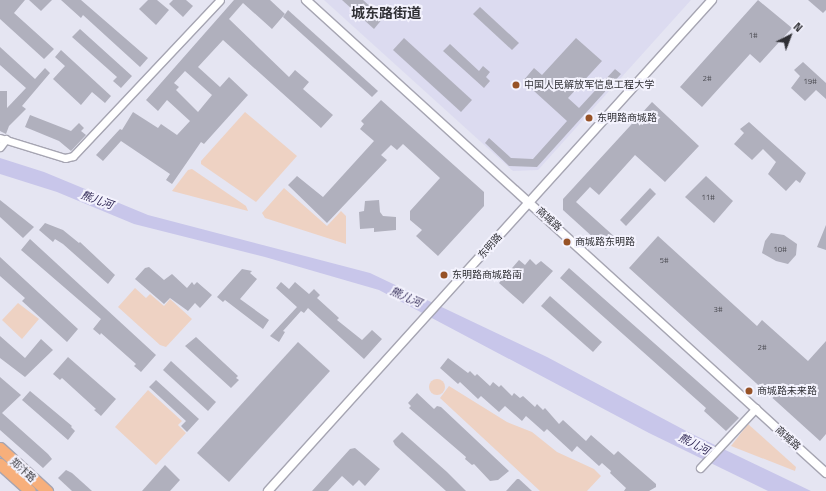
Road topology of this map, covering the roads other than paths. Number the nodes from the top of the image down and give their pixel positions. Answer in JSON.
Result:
{"nodes":[{"id":1,"x":220,"y":0,"type":"edge"},
{"id":2,"x":306,"y":0,"type":"edge"},
{"id":3,"x":712,"y":0,"type":"edge"},
{"id":4,"x":3,"y":139,"type":"edge"},
{"id":5,"x":0,"y":147,"type":"edge"},
{"id":6,"x":529,"y":202,"type":"junction"},
{"id":7,"x":756,"y":408,"type":"junction"},
{"id":8,"x":0,"y":448,"type":"edge"},
{"id":9,"x":0,"y":464,"type":"edge"},
{"id":10,"x":700,"y":468,"type":"dead end"},
{"id":11,"x":826,"y":473,"type":"edge"},
{"id":12,"x":30,"y":491,"type":"edge"},
{"id":13,"x":47,"y":491,"type":"edge"},
{"id":14,"x":268,"y":491,"type":"edge"}],
"edges":[{"from":1,"to":4,"type":"street"},
{"from":2,"to":6,"type":"street","name":"商城路"},
{"from":3,"to":6,"type":"street","name":"东明路"},
{"from":4,"to":5,"type":"street"},
{"from":6,"to":7,"type":"street","name":"商城路"},
{"from":6,"to":14,"type":"street","name":"东明路"},
{"from":7,"to":10,"type":"street"},
{"from":7,"to":11,"type":"street","name":"商城路"},
{"from":8,"to":13,"type":"main road","name":"郑汴路"},
{"from":9,"to":12,"type":"main road","name":"郑汴路"}]}
